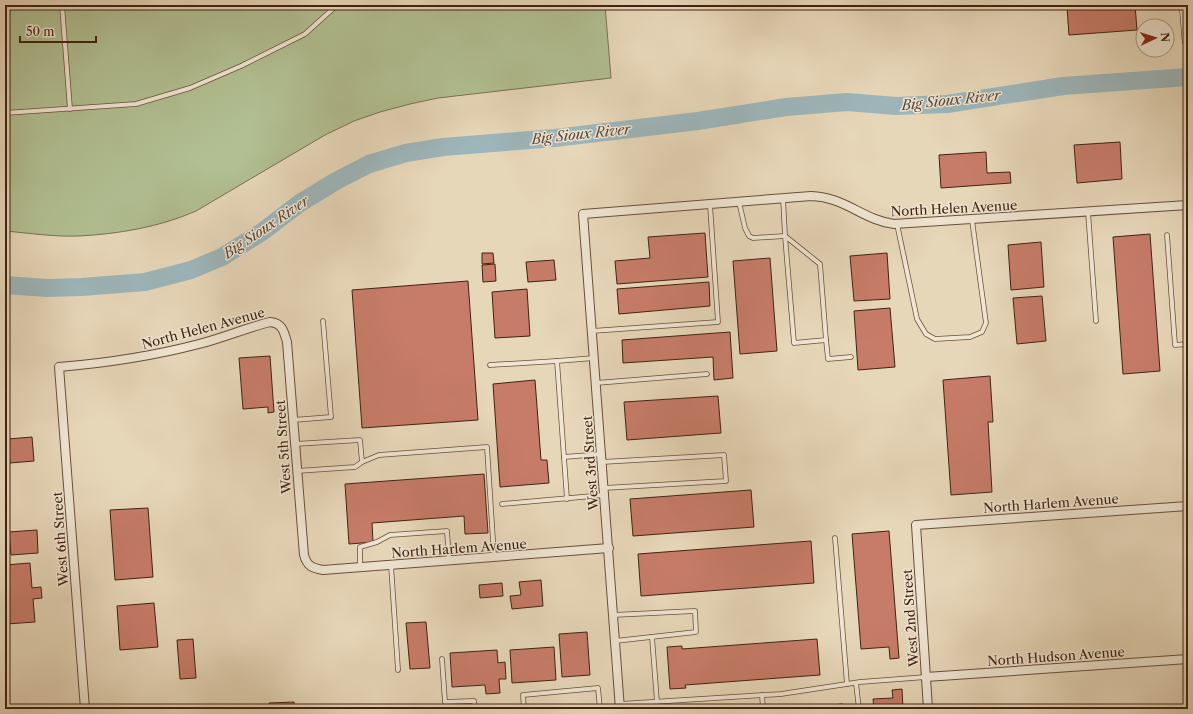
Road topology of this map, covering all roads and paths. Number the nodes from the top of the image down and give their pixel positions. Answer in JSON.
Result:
{"nodes":[{"id":1,"x":62,"y":5,"type":"edge"},
{"id":2,"x":337,"y":5,"type":"edge"},
{"id":3,"x":1185,"y":5,"type":"edge"},
{"id":4,"x":1188,"y":34,"type":"edge"},
{"id":5,"x":1188,"y":41,"type":"edge"},
{"id":6,"x":70,"y":109,"type":"junction"},
{"id":7,"x":5,"y":113,"type":"edge"},
{"id":8,"x":783,"y":198,"type":"junction"},
{"id":9,"x":739,"y":202,"type":"junction"},
{"id":10,"x":710,"y":205,"type":"junction"},
{"id":11,"x":1188,"y":205,"type":"edge"},
{"id":12,"x":1088,"y":212,"type":"junction"},
{"id":13,"x":583,"y":214,"type":"joint"},
{"id":14,"x":972,"y":220,"type":"junction"},
{"id":15,"x":897,"y":224,"type":"junction"},
{"id":16,"x":1167,"y":235,"type":"dead end"},
{"id":17,"x":785,"y":236,"type":"junction"},
{"id":18,"x":323,"y":321,"type":"dead end"},
{"id":19,"x":1096,"y":321,"type":"dead end"},
{"id":20,"x":280,"y":324,"type":"joint"},
{"id":21,"x":592,"y":331,"type":"junction"},
{"id":22,"x":826,"y":340,"type":"junction"},
{"id":23,"x":1188,"y":344,"type":"edge"},
{"id":24,"x":851,"y":357,"type":"dead end"},
{"id":25,"x":594,"y":358,"type":"junction"},
{"id":26,"x":557,"y":361,"type":"junction"},
{"id":27,"x":490,"y":365,"type":"dead end"},
{"id":28,"x":60,"y":367,"type":"joint"},
{"id":29,"x":707,"y":374,"type":"dead end"},
{"id":30,"x":596,"y":383,"type":"junction"},
{"id":31,"x":292,"y":420,"type":"junction"},
{"id":32,"x":294,"y":444,"type":"junction"},
{"id":33,"x":564,"y":457,"type":"junction"},
{"id":34,"x":602,"y":458,"type":"junction"},
{"id":35,"x":362,"y":462,"type":"junction"},
{"id":36,"x":296,"y":471,"type":"junction"},
{"id":37,"x":604,"y":491,"type":"junction"},
{"id":38,"x":567,"y":499,"type":"junction"},
{"id":39,"x":502,"y":504,"type":"dead end"},
{"id":40,"x":1188,"y":506,"type":"edge"},
{"id":41,"x":916,"y":525,"type":"joint"},
{"id":42,"x":835,"y":538,"type":"dead end"},
{"id":43,"x":609,"y":548,"type":"junction"},
{"id":44,"x":494,"y":557,"type":"junction"},
{"id":45,"x":449,"y":560,"type":"junction"},
{"id":46,"x":391,"y":565,"type":"junction"},
{"id":47,"x":311,"y":567,"type":"joint"},
{"id":48,"x":360,"y":567,"type":"junction"},
{"id":49,"x":613,"y":615,"type":"junction"},
{"id":50,"x":652,"y":637,"type":"junction"},
{"id":51,"x":615,"y":641,"type":"junction"},
{"id":52,"x":442,"y":659,"type":"dead end"},
{"id":53,"x":1188,"y":659,"type":"edge"},
{"id":54,"x":398,"y":670,"type":"dead end"},
{"id":55,"x":926,"y":677,"type":"junction"},
{"id":56,"x":856,"y":683,"type":"junction"},
{"id":57,"x":847,"y":684,"type":"junction"},
{"id":58,"x":762,"y":695,"type":"junction"},
{"id":59,"x":657,"y":702,"type":"junction"},
{"id":60,"x":620,"y":707,"type":"edge"},
{"id":61,"x":85,"y":709,"type":"edge"},
{"id":62,"x":474,"y":709,"type":"edge"},
{"id":63,"x":524,"y":709,"type":"edge"},
{"id":64,"x":600,"y":709,"type":"edge"},
{"id":65,"x":763,"y":709,"type":"edge"},
{"id":66,"x":859,"y":709,"type":"edge"},
{"id":67,"x":928,"y":709,"type":"edge"}],
"edges":[{"from":1,"to":6,"type":"lane"},
{"from":2,"to":6,"type":"lane"},
{"from":3,"to":4,"type":"main road"},
{"from":4,"to":5,"type":"main road"},
{"from":6,"to":7,"type":"lane"},
{"from":8,"to":9,"type":"street","name":"North Helen Avenue"},
{"from":8,"to":15,"type":"street","name":"North Helen Avenue"},
{"from":8,"to":17,"type":"lane"},
{"from":9,"to":10,"type":"street","name":"North Helen Avenue"},
{"from":9,"to":17,"type":"lane"},
{"from":10,"to":13,"type":"street","name":"North Helen Avenue"},
{"from":10,"to":21,"type":"lane"},
{"from":11,"to":12,"type":"street","name":"North Helen Avenue"},
{"from":12,"to":14,"type":"street","name":"North Helen Avenue"},
{"from":12,"to":19,"type":"lane"},
{"from":13,"to":21,"type":"street","name":"West 3rd Street"},
{"from":14,"to":15,"type":"street","name":"North Helen Avenue"},
{"from":14,"to":15,"type":"lane"},
{"from":16,"to":23,"type":"lane"},
{"from":17,"to":22,"type":"lane"},
{"from":17,"to":22,"type":"lane"},
{"from":18,"to":31,"type":"lane"},
{"from":20,"to":28,"type":"street","name":"North Helen Avenue"},
{"from":20,"to":31,"type":"street","name":"West 5th Street"},
{"from":21,"to":25,"type":"street","name":"West 3rd Street"},
{"from":22,"to":24,"type":"lane"},
{"from":25,"to":26,"type":"lane"},
{"from":25,"to":30,"type":"street","name":"West 3rd Street"},
{"from":26,"to":27,"type":"lane"},
{"from":26,"to":33,"type":"lane"},
{"from":28,"to":61,"type":"street","name":"West 6th Street"},
{"from":29,"to":30,"type":"lane"},
{"from":30,"to":34,"type":"street","name":"West 3rd Street"},
{"from":31,"to":32,"type":"street","name":"West 5th Street"},
{"from":32,"to":35,"type":"lane"},
{"from":32,"to":36,"type":"street","name":"West 5th Street"},
{"from":33,"to":34,"type":"lane"},
{"from":33,"to":38,"type":"lane"},
{"from":34,"to":37,"type":"street","name":"West 3rd Street"},
{"from":34,"to":37,"type":"lane"},
{"from":35,"to":36,"type":"lane"},
{"from":35,"to":44,"type":"lane"},
{"from":36,"to":47,"type":"street","name":"West 5th Street"},
{"from":37,"to":38,"type":"lane"},
{"from":37,"to":43,"type":"street","name":"West 3rd Street"},
{"from":38,"to":39,"type":"lane"},
{"from":40,"to":41,"type":"street","name":"North Harlem Avenue"},
{"from":41,"to":55,"type":"street","name":"West 2nd Street"},
{"from":42,"to":57,"type":"lane"},
{"from":43,"to":44,"type":"street","name":"North Harlem Avenue"},
{"from":43,"to":49,"type":"street","name":"West 3rd Street"},
{"from":44,"to":45,"type":"street","name":"North Harlem Avenue"},
{"from":45,"to":46,"type":"street","name":"North Harlem Avenue"},
{"from":45,"to":48,"type":"lane"},
{"from":46,"to":48,"type":"street","name":"North Harlem Avenue"},
{"from":46,"to":54,"type":"lane"},
{"from":47,"to":48,"type":"street","name":"North Harlem Avenue"},
{"from":49,"to":50,"type":"lane"},
{"from":49,"to":51,"type":"street","name":"West 3rd Street"},
{"from":50,"to":51,"type":"lane"},
{"from":50,"to":59,"type":"lane"},
{"from":51,"to":60,"type":"street","name":"West 3rd Street"},
{"from":52,"to":62,"type":"lane"},
{"from":53,"to":55,"type":"street","name":"North Hudson Avenue"},
{"from":55,"to":56,"type":"lane"},
{"from":55,"to":67,"type":"street","name":"West 2nd Street"},
{"from":56,"to":57,"type":"lane"},
{"from":56,"to":66,"type":"lane"},
{"from":57,"to":58,"type":"lane"},
{"from":58,"to":59,"type":"lane"},
{"from":58,"to":65,"type":"lane"},
{"from":59,"to":60,"type":"lane"},
{"from":63,"to":64,"type":"lane"}]}
